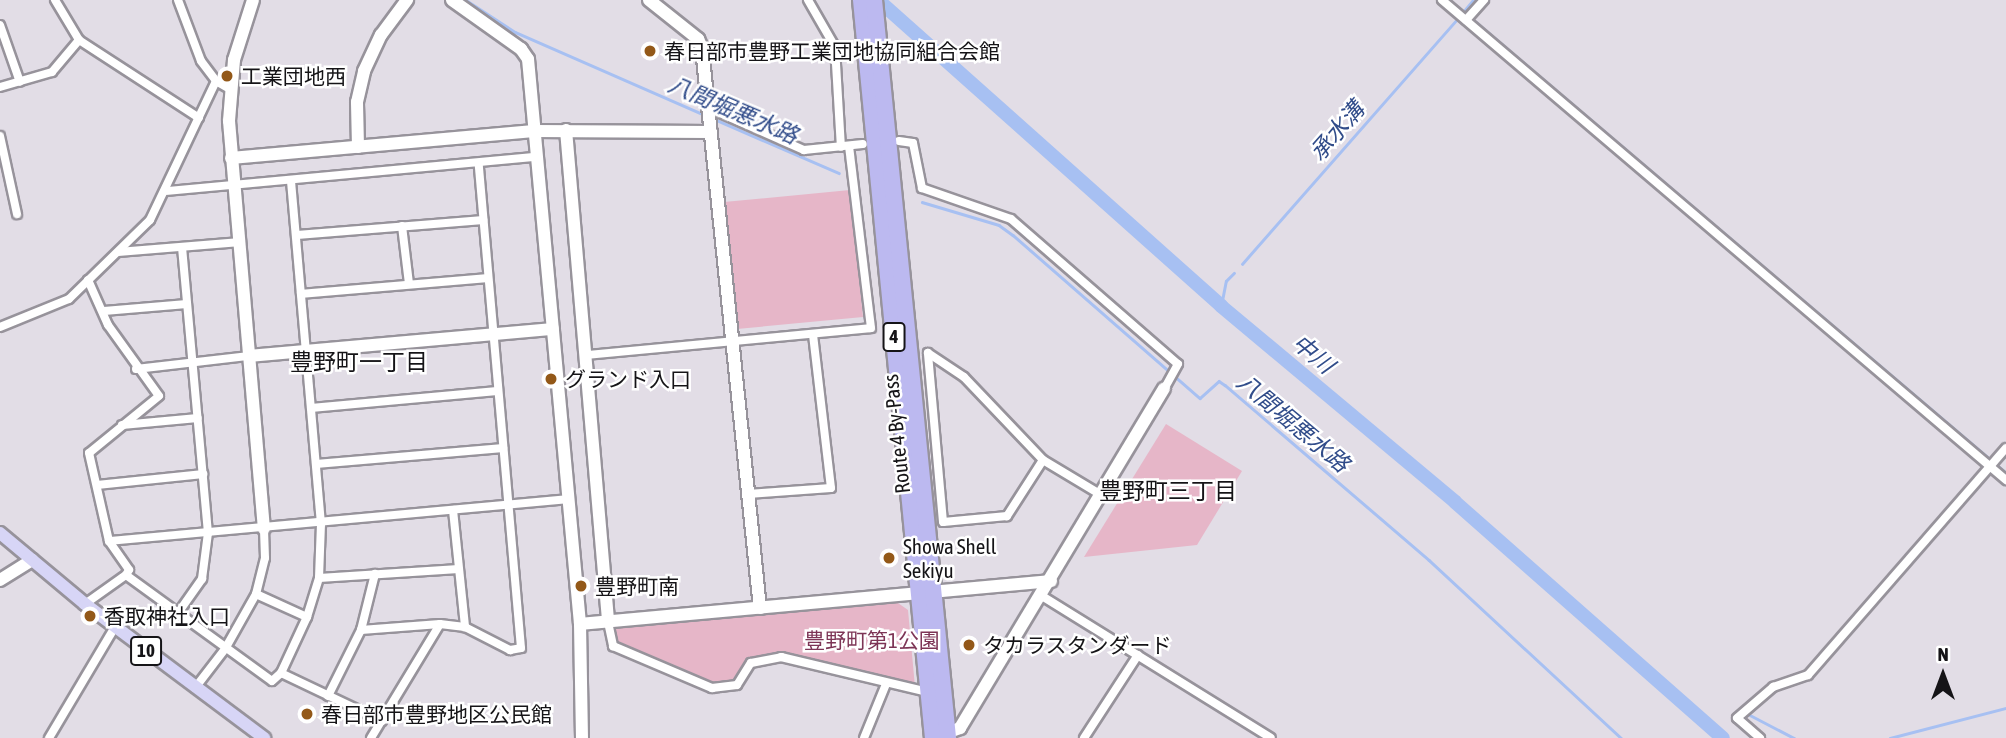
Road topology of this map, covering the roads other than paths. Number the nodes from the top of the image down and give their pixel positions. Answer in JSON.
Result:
{"nodes":[{"id":1,"x":55,"y":0,"type":"edge"},
{"id":2,"x":178,"y":0,"type":"edge"},
{"id":3,"x":253,"y":0,"type":"edge"},
{"id":4,"x":407,"y":0,"type":"edge"},
{"id":5,"x":452,"y":0,"type":"edge"},
{"id":6,"x":649,"y":0,"type":"edge"},
{"id":7,"x":808,"y":0,"type":"edge"},
{"id":8,"x":861,"y":0,"type":"edge"},
{"id":9,"x":874,"y":0,"type":"edge"},
{"id":10,"x":1442,"y":0,"type":"edge"},
{"id":11,"x":1484,"y":0,"type":"edge"},
{"id":12,"x":1466,"y":20,"type":"junction"},
{"id":13,"x":0,"y":25,"type":"edge"},
{"id":14,"x":79,"y":40,"type":"junction"},
{"id":15,"x":216,"y":80,"type":"junction"},
{"id":16,"x":20,"y":82,"type":"junction"},
{"id":17,"x":0,"y":87,"type":"edge"},
{"id":18,"x":230,"y":89,"type":"junction"},
{"id":19,"x":198,"y":118,"type":"junction"},
{"id":20,"x":710,"y":119,"type":"junction"},
{"id":21,"x":566,"y":130,"type":"junction"},
{"id":22,"x":534,"y":131,"type":"junction"},
{"id":23,"x":0,"y":136,"type":"edge"},
{"id":24,"x":899,"y":141,"type":"dead end"},
{"id":25,"x":863,"y":144,"type":"dead end"},
{"id":26,"x":358,"y":147,"type":"junction"},
{"id":27,"x":845,"y":147,"type":"junction"},
{"id":28,"x":537,"y":157,"type":"junction"},
{"id":29,"x":231,"y":158,"type":"junction"},
{"id":30,"x":479,"y":164,"type":"junction"},
{"id":31,"x":291,"y":180,"type":"junction"},
{"id":32,"x":234,"y":185,"type":"junction"},
{"id":33,"x":167,"y":191,"type":"junction"},
{"id":34,"x":17,"y":214,"type":"dead end"},
{"id":35,"x":483,"y":220,"type":"junction"},
{"id":36,"x":402,"y":226,"type":"junction"},
{"id":37,"x":297,"y":235,"type":"junction"},
{"id":38,"x":240,"y":242,"type":"junction"},
{"id":39,"x":182,"y":247,"type":"junction"},
{"id":40,"x":118,"y":252,"type":"junction"},
{"id":41,"x":487,"y":278,"type":"junction"},
{"id":42,"x":88,"y":280,"type":"junction"},
{"id":43,"x":409,"y":284,"type":"junction"},
{"id":44,"x":301,"y":294,"type":"junction"},
{"id":45,"x":187,"y":304,"type":"junction"},
{"id":46,"x":104,"y":311,"type":"junction"},
{"id":47,"x":2,"y":324,"type":"edge"},
{"id":48,"x":552,"y":329,"type":"junction"},
{"id":49,"x":493,"y":334,"type":"junction"},
{"id":50,"x":813,"y":334,"type":"junction"},
{"id":51,"x":733,"y":341,"type":"junction"},
{"id":52,"x":306,"y":351,"type":"junction"},
{"id":53,"x":587,"y":355,"type":"junction"},
{"id":54,"x":249,"y":356,"type":"junction"},
{"id":55,"x":192,"y":362,"type":"junction"},
{"id":56,"x":136,"y":369,"type":"junction"},
{"id":57,"x":1167,"y":384,"type":"joint"},
{"id":58,"x":498,"y":391,"type":"junction"},
{"id":59,"x":311,"y":408,"type":"junction"},
{"id":60,"x":198,"y":418,"type":"junction"},
{"id":61,"x":122,"y":425,"type":"junction"},
{"id":62,"x":503,"y":448,"type":"junction"},
{"id":63,"x":2006,"y":448,"type":"edge"},
{"id":64,"x":1043,"y":460,"type":"junction"},
{"id":65,"x":316,"y":464,"type":"junction"},
{"id":66,"x":1990,"y":466,"type":"junction"},
{"id":67,"x":203,"y":474,"type":"junction"},
{"id":68,"x":2006,"y":480,"type":"edge"},
{"id":69,"x":97,"y":485,"type":"junction"},
{"id":70,"x":748,"y":494,"type":"junction"},
{"id":71,"x":1103,"y":496,"type":"junction"},
{"id":72,"x":568,"y":499,"type":"junction"},
{"id":73,"x":508,"y":504,"type":"junction"},
{"id":74,"x":453,"y":510,"type":"junction"},
{"id":75,"x":321,"y":524,"type":"junction"},
{"id":76,"x":264,"y":529,"type":"junction"},
{"id":77,"x":0,"y":533,"type":"edge"},
{"id":78,"x":208,"y":533,"type":"junction"},
{"id":79,"x":109,"y":541,"type":"junction"},
{"id":80,"x":32,"y":561,"type":"junction"},
{"id":81,"x":459,"y":569,"type":"junction"},
{"id":82,"x":375,"y":574,"type":"junction"},
{"id":83,"x":126,"y":575,"type":"junction"},
{"id":84,"x":318,"y":578,"type":"junction"},
{"id":85,"x":0,"y":580,"type":"edge"},
{"id":86,"x":1051,"y":581,"type":"junction"},
{"id":87,"x":926,"y":593,"type":"junction"},
{"id":88,"x":256,"y":594,"type":"junction"},
{"id":89,"x":1042,"y":596,"type":"junction"},
{"id":90,"x":85,"y":604,"type":"junction"},
{"id":91,"x":760,"y":608,"type":"junction"},
{"id":92,"x":178,"y":613,"type":"junction"},
{"id":93,"x":307,"y":617,"type":"junction"},
{"id":94,"x":608,"y":622,"type":"junction"},
{"id":95,"x":440,"y":624,"type":"junction"},
{"id":96,"x":580,"y":624,"type":"junction"},
{"id":97,"x":115,"y":627,"type":"junction"},
{"id":98,"x":465,"y":627,"type":"junction"},
{"id":99,"x":361,"y":630,"type":"junction"},
{"id":100,"x":225,"y":649,"type":"junction"},
{"id":101,"x":1138,"y":655,"type":"junction"},
{"id":102,"x":281,"y":673,"type":"junction"},
{"id":103,"x":886,"y":684,"type":"junction"},
{"id":104,"x":195,"y":688,"type":"junction"},
{"id":105,"x":928,"y":692,"type":"junction"},
{"id":106,"x":328,"y":696,"type":"junction"},
{"id":107,"x":382,"y":721,"type":"junction"},
{"id":108,"x":943,"y":736,"type":"edge"},
{"id":109,"x":48,"y":738,"type":"edge"},
{"id":110,"x":264,"y":738,"type":"edge"},
{"id":111,"x":371,"y":738,"type":"edge"},
{"id":112,"x":582,"y":738,"type":"edge"},
{"id":113,"x":864,"y":738,"type":"edge"},
{"id":114,"x":1084,"y":738,"type":"edge"},
{"id":115,"x":1272,"y":738,"type":"edge"},
{"id":116,"x":1760,"y":738,"type":"edge"}],
"edges":[{"from":1,"to":14,"type":"street"},
{"from":2,"to":15,"type":"street"},
{"from":3,"to":18,"type":"street"},
{"from":4,"to":26,"type":"street"},
{"from":5,"to":22,"type":"street"},
{"from":6,"to":20,"type":"street"},
{"from":7,"to":27,"type":"street"},
{"from":8,"to":87,"type":"highway","name":"Route 4 By-Pass","number":"4"},
{"from":9,"to":87,"type":"highway","name":"Route 4 By-Pass","number":"4"},
{"from":10,"to":12,"type":"street"},
{"from":11,"to":12,"type":"street"},
{"from":12,"to":66,"type":"street"},
{"from":13,"to":16,"type":"street"},
{"from":14,"to":16,"type":"street"},
{"from":14,"to":19,"type":"street"},
{"from":15,"to":18,"type":"street"},
{"from":15,"to":19,"type":"street"},
{"from":16,"to":17,"type":"street"},
{"from":18,"to":29,"type":"street"},
{"from":19,"to":33,"type":"street"},
{"from":20,"to":21,"type":"street"},
{"from":20,"to":27,"type":"street"},
{"from":20,"to":51,"type":"street"},
{"from":21,"to":22,"type":"street"},
{"from":21,"to":53,"type":"street"},
{"from":22,"to":26,"type":"street"},
{"from":22,"to":28,"type":"street"},
{"from":23,"to":34,"type":"street"},
{"from":24,"to":57,"type":"street"},
{"from":25,"to":27,"type":"street"},
{"from":26,"to":29,"type":"street"},
{"from":27,"to":50,"type":"street"},
{"from":28,"to":30,"type":"street"},
{"from":28,"to":48,"type":"street"},
{"from":29,"to":32,"type":"street"},
{"from":30,"to":31,"type":"street"},
{"from":30,"to":35,"type":"street"},
{"from":31,"to":32,"type":"street"},
{"from":31,"to":37,"type":"street"},
{"from":32,"to":33,"type":"street"},
{"from":32,"to":38,"type":"street"},
{"from":33,"to":40,"type":"street"},
{"from":35,"to":36,"type":"street"},
{"from":35,"to":41,"type":"street"},
{"from":36,"to":37,"type":"street"},
{"from":36,"to":43,"type":"street"},
{"from":37,"to":44,"type":"street"},
{"from":38,"to":39,"type":"street"},
{"from":38,"to":54,"type":"street"},
{"from":39,"to":40,"type":"street"},
{"from":39,"to":45,"type":"street"},
{"from":40,"to":42,"type":"street"},
{"from":41,"to":43,"type":"street"},
{"from":41,"to":49,"type":"street"},
{"from":42,"to":46,"type":"street"},
{"from":42,"to":47,"type":"street"},
{"from":43,"to":44,"type":"street"},
{"from":44,"to":52,"type":"street"},
{"from":45,"to":46,"type":"street"},
{"from":45,"to":55,"type":"street"},
{"from":46,"to":56,"type":"street"},
{"from":48,"to":49,"type":"street"},
{"from":48,"to":72,"type":"street"},
{"from":49,"to":52,"type":"street"},
{"from":49,"to":58,"type":"street"},
{"from":50,"to":51,"type":"street"},
{"from":50,"to":70,"type":"street"},
{"from":51,"to":53,"type":"street"},
{"from":51,"to":70,"type":"street"},
{"from":52,"to":54,"type":"street"},
{"from":52,"to":59,"type":"street"},
{"from":53,"to":94,"type":"street"},
{"from":54,"to":55,"type":"street"},
{"from":54,"to":76,"type":"street"},
{"from":55,"to":56,"type":"street"},
{"from":55,"to":60,"type":"street"},
{"from":56,"to":61,"type":"street"},
{"from":57,"to":71,"type":"street"},
{"from":58,"to":59,"type":"street"},
{"from":58,"to":62,"type":"street"},
{"from":59,"to":65,"type":"street"},
{"from":60,"to":61,"type":"street"},
{"from":60,"to":67,"type":"street"},
{"from":61,"to":69,"type":"street"},
{"from":62,"to":65,"type":"street"},
{"from":62,"to":73,"type":"street"},
{"from":63,"to":66,"type":"street"},
{"from":64,"to":64,"type":"street"},
{"from":64,"to":71,"type":"street"},
{"from":65,"to":75,"type":"street"},
{"from":66,"to":68,"type":"street"},
{"from":66,"to":116,"type":"street"},
{"from":67,"to":69,"type":"street"},
{"from":67,"to":78,"type":"street"},
{"from":69,"to":79,"type":"street"},
{"from":70,"to":91,"type":"street"},
{"from":71,"to":86,"type":"street"},
{"from":72,"to":73,"type":"street"},
{"from":72,"to":96,"type":"street"},
{"from":73,"to":74,"type":"street"},
{"from":73,"to":98,"type":"street"},
{"from":74,"to":75,"type":"street"},
{"from":74,"to":81,"type":"street"},
{"from":75,"to":76,"type":"street"},
{"from":75,"to":84,"type":"street"},
{"from":76,"to":78,"type":"street"},
{"from":76,"to":88,"type":"street"},
{"from":77,"to":80,"type":"main road","number":"10"},
{"from":78,"to":79,"type":"street"},
{"from":78,"to":92,"type":"street"},
{"from":79,"to":83,"type":"street"},
{"from":80,"to":85,"type":"street"},
{"from":80,"to":90,"type":"main road","number":"10"},
{"from":81,"to":82,"type":"street"},
{"from":81,"to":98,"type":"street"},
{"from":82,"to":84,"type":"street"},
{"from":82,"to":99,"type":"street"},
{"from":83,"to":90,"type":"street"},
{"from":83,"to":92,"type":"street"},
{"from":84,"to":93,"type":"street"},
{"from":86,"to":87,"type":"street"},
{"from":86,"to":89,"type":"street"},
{"from":87,"to":91,"type":"street"},
{"from":87,"to":105,"type":"highway","name":"Route 4 By-Pass","number":"4"},
{"from":87,"to":108,"type":"highway","name":"Route 4 By-Pass","number":"4"},
{"from":88,"to":93,"type":"street"},
{"from":88,"to":100,"type":"street"},
{"from":89,"to":101,"type":"street"},
{"from":89,"to":108,"type":"street"},
{"from":90,"to":97,"type":"main road","number":"10"},
{"from":91,"to":94,"type":"street"},
{"from":92,"to":100,"type":"street"},
{"from":93,"to":102,"type":"street"},
{"from":94,"to":96,"type":"street"},
{"from":94,"to":103,"type":"street"},
{"from":95,"to":98,"type":"street"},
{"from":95,"to":99,"type":"street"},
{"from":95,"to":107,"type":"street"},
{"from":96,"to":112,"type":"street"},
{"from":97,"to":104,"type":"main road","number":"10"},
{"from":97,"to":109,"type":"street"},
{"from":99,"to":106,"type":"street"},
{"from":100,"to":102,"type":"street"},
{"from":100,"to":104,"type":"street"},
{"from":101,"to":114,"type":"street"},
{"from":101,"to":115,"type":"street"},
{"from":102,"to":106,"type":"street"},
{"from":103,"to":105,"type":"street"},
{"from":103,"to":113,"type":"street"},
{"from":104,"to":110,"type":"main road","number":"10"},
{"from":105,"to":108,"type":"highway","name":"Route 4 By-Pass","number":"4"},
{"from":106,"to":107,"type":"street"},
{"from":107,"to":111,"type":"street"}]}
